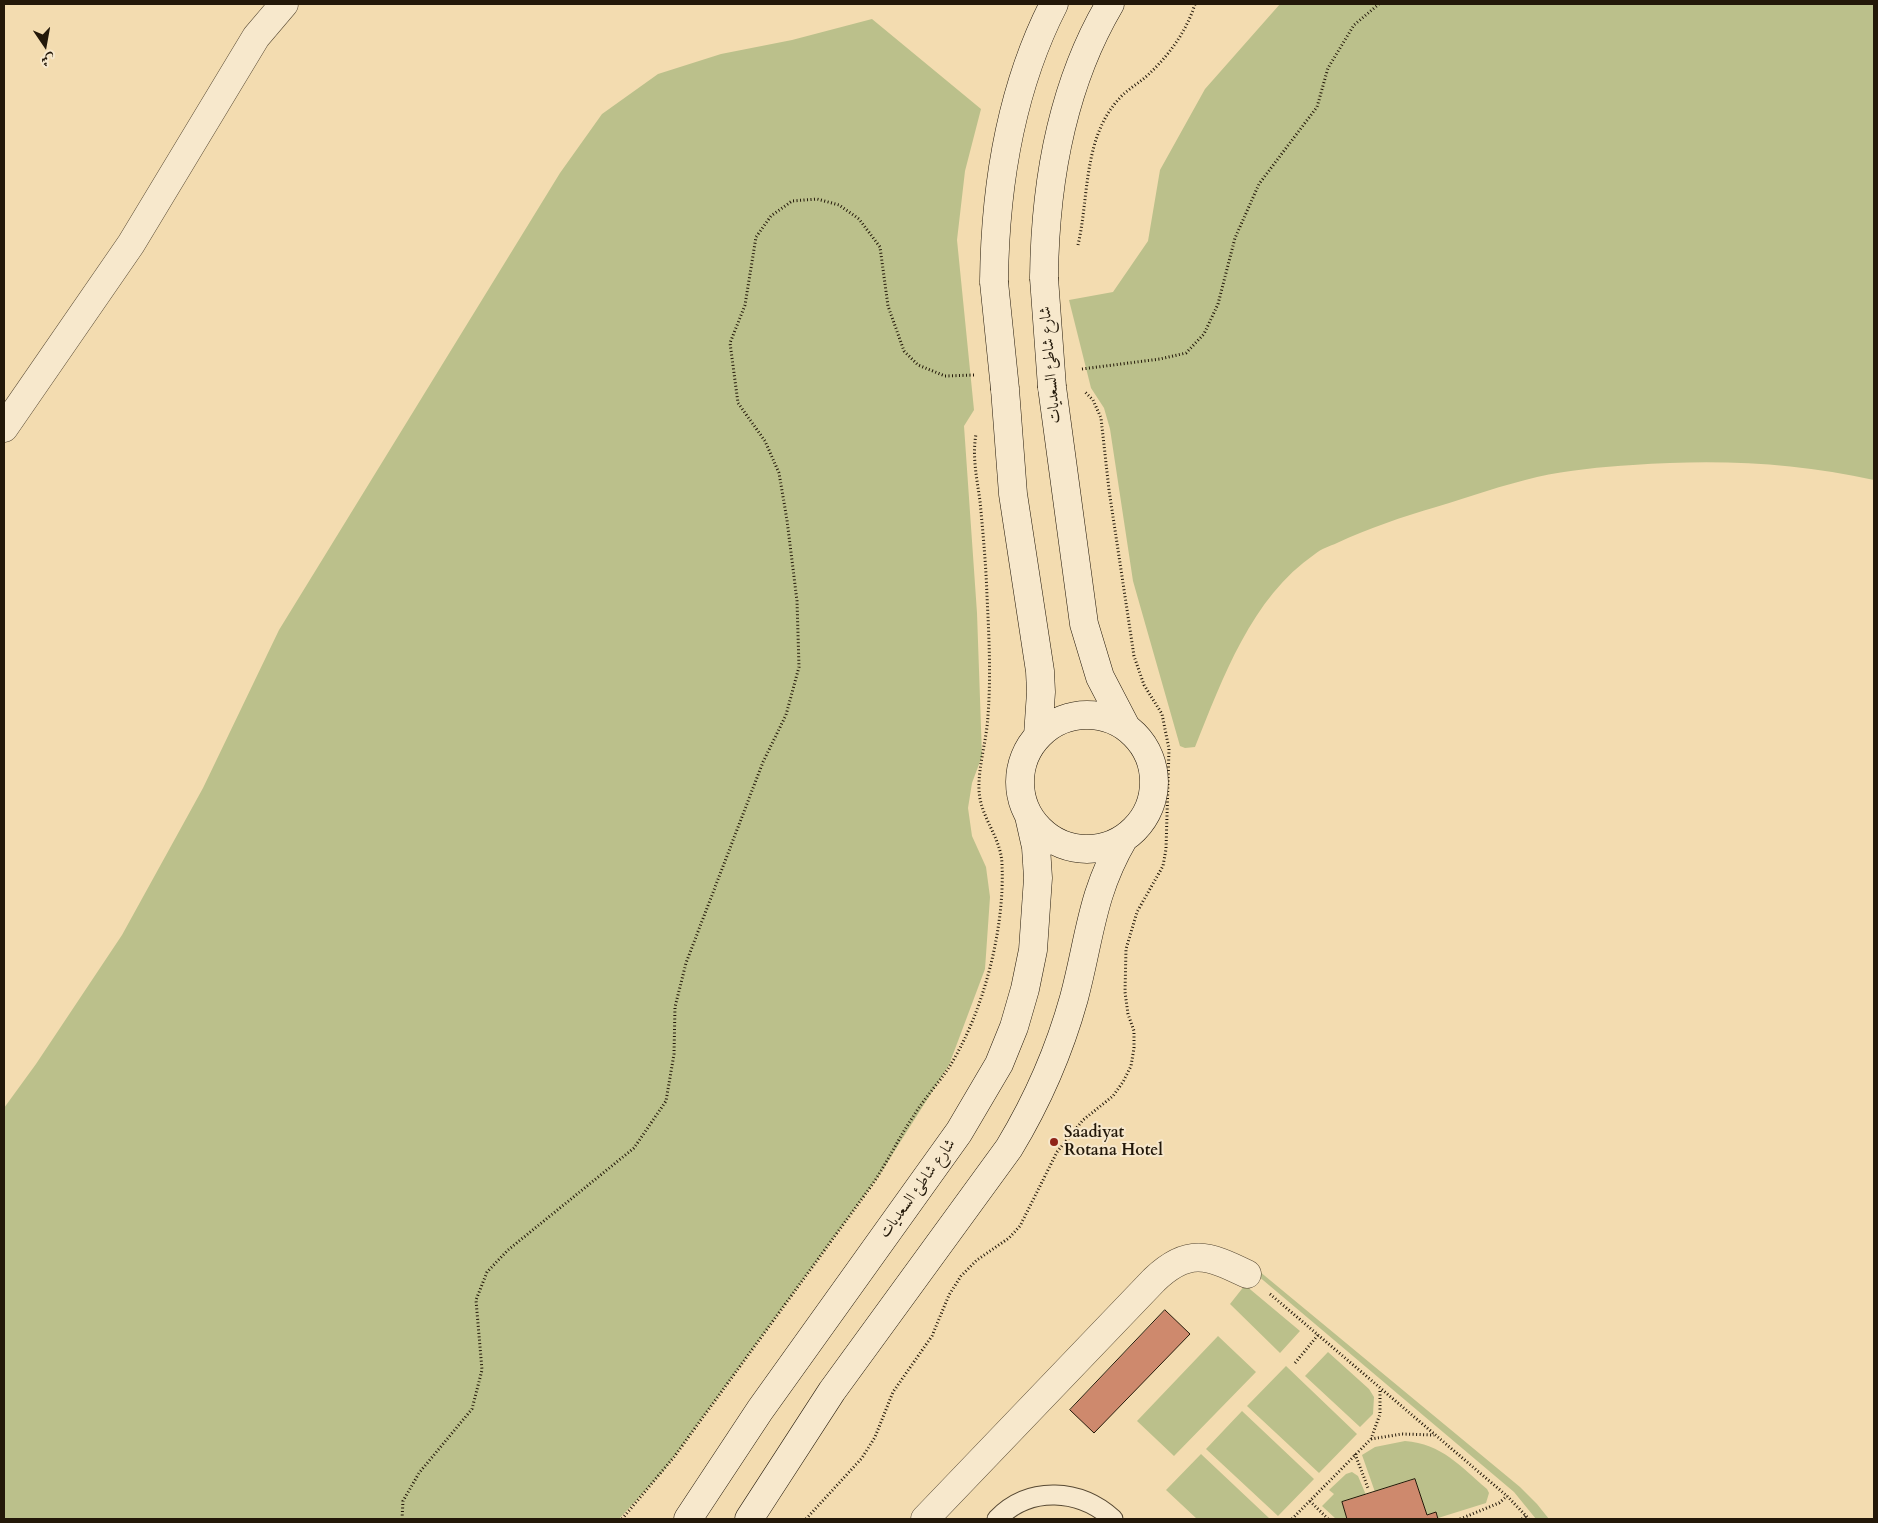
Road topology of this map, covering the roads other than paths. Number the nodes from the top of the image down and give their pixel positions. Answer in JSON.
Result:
{"nodes":[{"id":1,"x":284,"y":4,"type":"edge"},
{"id":2,"x":1054,"y":4,"type":"edge"},
{"id":3,"x":1110,"y":4,"type":"edge"},
{"id":4,"x":4,"y":428,"type":"edge"},
{"id":5,"x":1126,"y":727,"type":"junction"},
{"id":6,"x":1038,"y":736,"type":"junction"},
{"id":7,"x":1029,"y":816,"type":"junction"},
{"id":8,"x":1124,"y":838,"type":"junction"},
{"id":9,"x":1247,"y":1274,"type":"road end"},
{"id":10,"x":688,"y":1519,"type":"edge"},
{"id":11,"x":749,"y":1519,"type":"edge"},
{"id":12,"x":924,"y":1519,"type":"edge"},
{"id":13,"x":997,"y":1519,"type":"edge"},
{"id":14,"x":1113,"y":1519,"type":"edge"}],
"edges":[{"from":1,"to":4,"type":"street"},
{"from":2,"to":6,"type":"street","bridge":true},
{"from":3,"to":5,"type":"street","name":"شارع شاطئ السعديات","bridge":true},
{"from":5,"to":6,"type":"street"},
{"from":5,"to":8,"type":"street"},
{"from":6,"to":7,"type":"street"},
{"from":7,"to":8,"type":"street"},
{"from":7,"to":10,"type":"street","name":"شارع شاطئ السعديات"},
{"from":8,"to":11,"type":"street"},
{"from":9,"to":12,"type":"street"},
{"from":13,"to":14,"type":"lane"}]}
